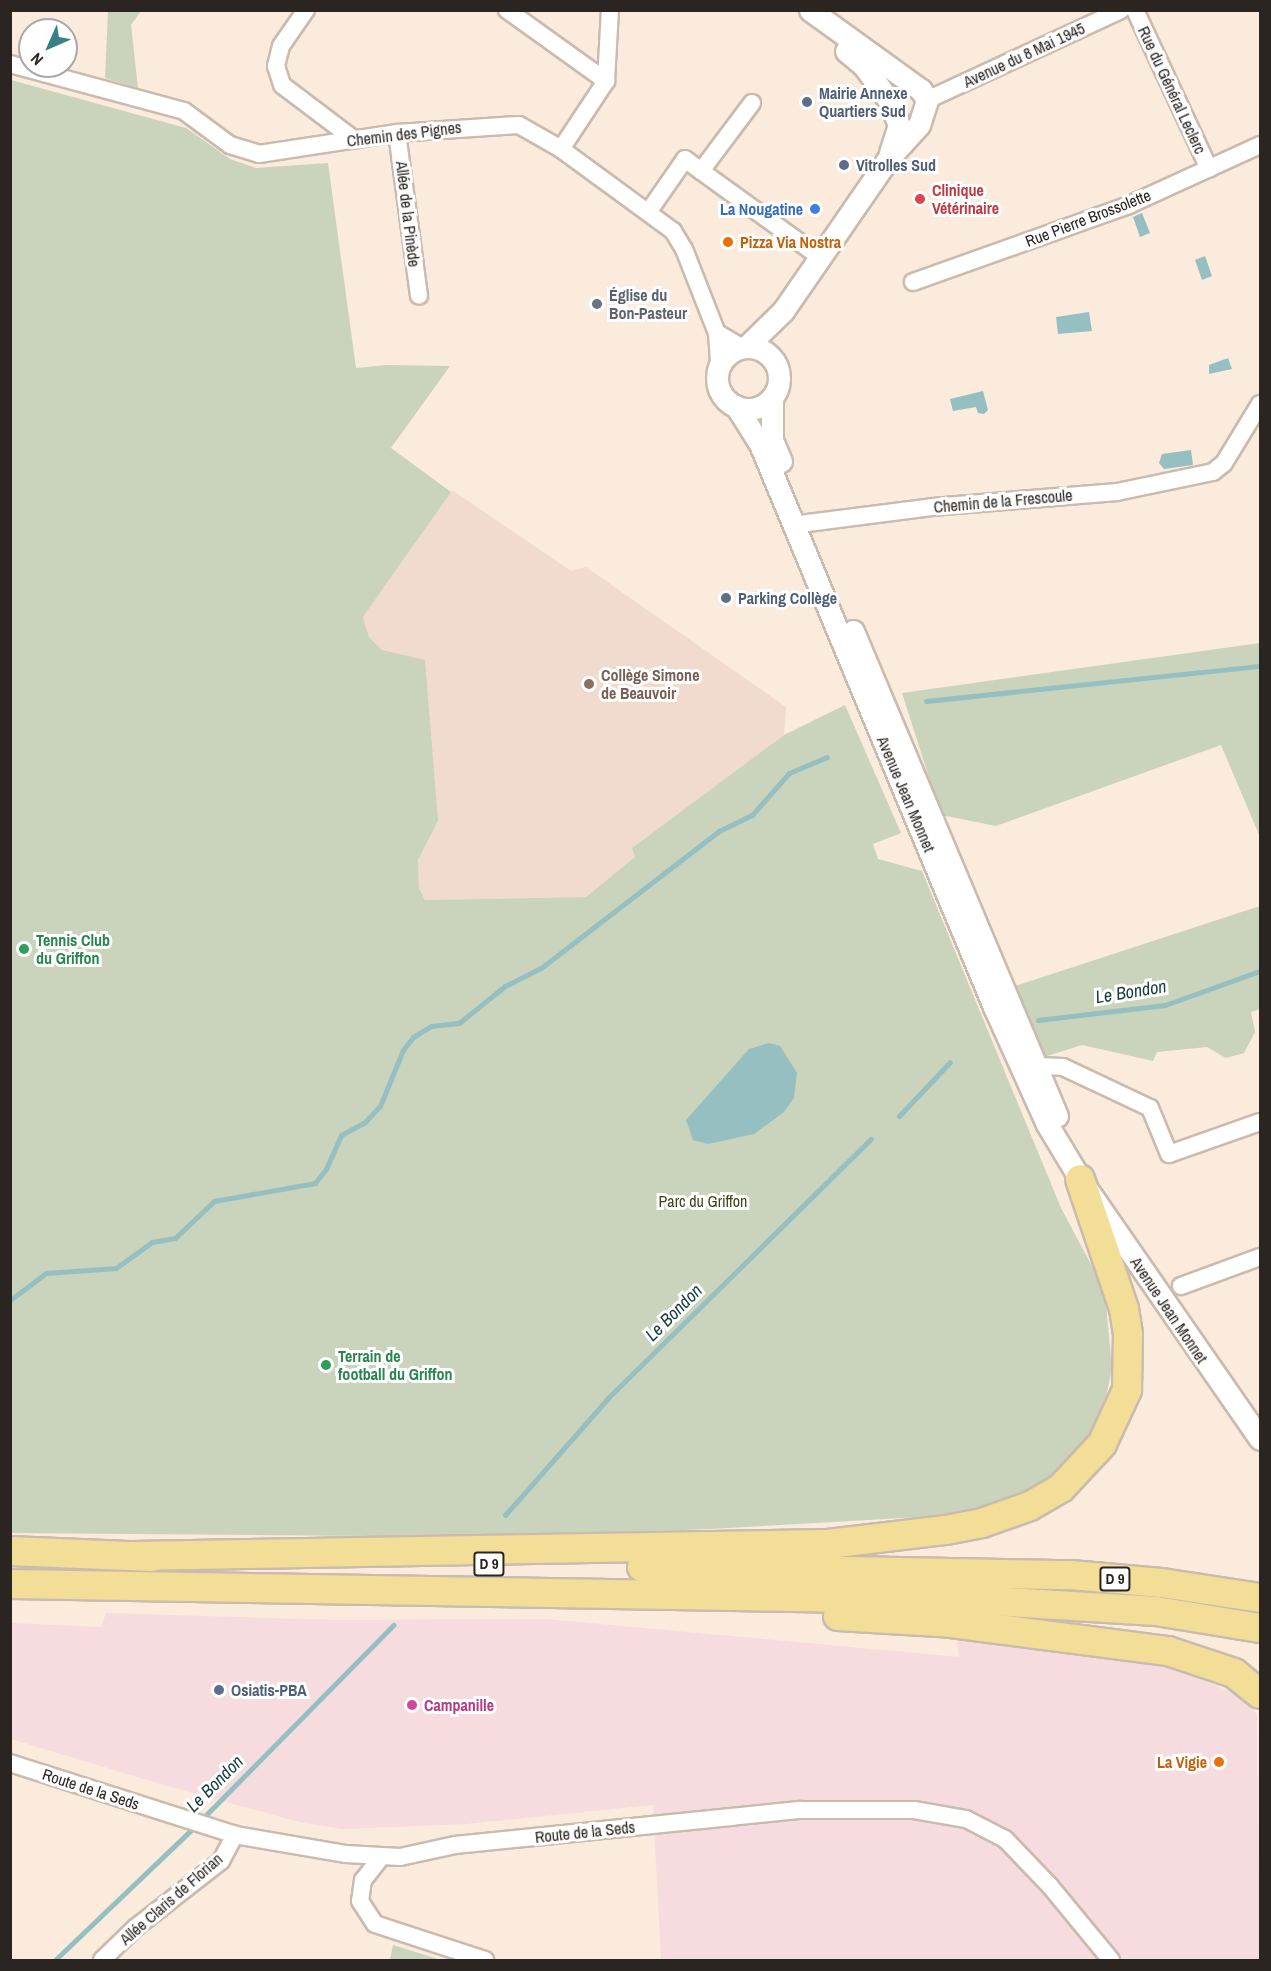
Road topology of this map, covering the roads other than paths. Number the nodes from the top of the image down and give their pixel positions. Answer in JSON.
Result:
{"nodes":[{"id":1,"x":306,"y":10,"type":"edge"},
{"id":2,"x":507,"y":10,"type":"edge"},
{"id":3,"x":610,"y":10,"type":"edge"},
{"id":4,"x":799,"y":10,"type":"edge"},
{"id":5,"x":810,"y":10,"type":"edge"},
{"id":6,"x":1121,"y":10,"type":"edge"},
{"id":7,"x":1135,"y":10,"type":"edge"},
{"id":8,"x":10,"y":64,"type":"edge"},
{"id":9,"x":864,"y":66,"type":"junction"},
{"id":10,"x":606,"y":81,"type":"junction"},
{"id":11,"x":927,"y":100,"type":"junction"},
{"id":12,"x":752,"y":103,"type":"dead end"},
{"id":13,"x":898,"y":125,"type":"junction"},
{"id":14,"x":397,"y":133,"type":"junction"},
{"id":15,"x":355,"y":140,"type":"junction"},
{"id":16,"x":1260,"y":146,"type":"edge"},
{"id":17,"x":561,"y":149,"type":"junction"},
{"id":18,"x":888,"y":159,"type":"junction"},
{"id":19,"x":1209,"y":169,"type":"junction"},
{"id":20,"x":701,"y":171,"type":"junction"},
{"id":21,"x":649,"y":211,"type":"junction"},
{"id":22,"x":821,"y":258,"type":"junction"},
{"id":23,"x":913,"y":282,"type":"dead end"},
{"id":24,"x":418,"y":296,"type":"dead end"},
{"id":25,"x":783,"y":310,"type":"junction"},
{"id":26,"x":717,"y":333,"type":"junction"},
{"id":27,"x":744,"y":347,"type":"junction"},
{"id":28,"x":773,"y":359,"type":"junction"},
{"id":29,"x":719,"y":365,"type":"junction"},
{"id":30,"x":772,"y":398,"type":"junction"},
{"id":31,"x":1260,"y":404,"type":"edge"},
{"id":32,"x":736,"y":406,"type":"junction"},
{"id":33,"x":799,"y":524,"type":"junction"},
{"id":34,"x":1019,"y":1043,"type":"junction"},
{"id":35,"x":1038,"y":1066,"type":"junction"},
{"id":36,"x":1260,"y":1122,"type":"edge"},
{"id":37,"x":1080,"y":1179,"type":"junction"},
{"id":38,"x":1260,"y":1257,"type":"edge"},
{"id":39,"x":1181,"y":1286,"type":"dead end"},
{"id":40,"x":1260,"y":1439,"type":"edge"},
{"id":41,"x":10,"y":1551,"type":"edge"},
{"id":42,"x":133,"y":1556,"type":"junction"},
{"id":43,"x":968,"y":1573,"type":"junction"},
{"id":44,"x":14,"y":1584,"type":"edge"},
{"id":45,"x":1260,"y":1584,"type":"edge"},
{"id":46,"x":405,"y":1590,"type":"junction"},
{"id":47,"x":1260,"y":1598,"type":"edge"},
{"id":48,"x":1260,"y":1628,"type":"edge"},
{"id":49,"x":1260,"y":1694,"type":"edge"},
{"id":50,"x":10,"y":1763,"type":"edge"},
{"id":51,"x":228,"y":1833,"type":"junction"},
{"id":52,"x":382,"y":1856,"type":"junction"},
{"id":53,"x":102,"y":1960,"type":"edge"},
{"id":54,"x":485,"y":1960,"type":"edge"},
{"id":55,"x":1112,"y":1960,"type":"edge"}],
"edges":[{"from":1,"to":15,"type":"street"},
{"from":2,"to":10,"type":"street"},
{"from":3,"to":10,"type":"street"},
{"from":4,"to":9,"type":"street"},
{"from":5,"to":11,"type":"street"},
{"from":6,"to":11,"type":"street","name":"Avenue du 8 Mai 1945"},
{"from":7,"to":19,"type":"street","name":"Rue du Général Leclerc"},
{"from":8,"to":15,"type":"street","name":"Chemin des Pignes"},
{"from":9,"to":11,"type":"street"},
{"from":9,"to":13,"type":"street"},
{"from":10,"to":17,"type":"street"},
{"from":11,"to":13,"type":"street"},
{"from":11,"to":18,"type":"street"},
{"from":12,"to":20,"type":"street"},
{"from":13,"to":18,"type":"street"},
{"from":14,"to":15,"type":"street","name":"Chemin des Pignes"},
{"from":14,"to":17,"type":"street","name":"Chemin des Pignes"},
{"from":14,"to":24,"type":"street","name":"Allée de la Pinède"},
{"from":16,"to":19,"type":"street","name":"Rue Pierre Brossolette"},
{"from":17,"to":21,"type":"street","name":"Chemin des Pignes"},
{"from":18,"to":22,"type":"street"},
{"from":19,"to":23,"type":"street","name":"Rue Pierre Brossolette"},
{"from":20,"to":21,"type":"street"},
{"from":20,"to":22,"type":"street"},
{"from":21,"to":26,"type":"street","name":"Chemin des Pignes"},
{"from":22,"to":25,"type":"street"},
{"from":25,"to":27,"type":"street"},
{"from":25,"to":28,"type":"street"},
{"from":26,"to":27,"type":"street"},
{"from":26,"to":29,"type":"street","name":"Chemin des Pignes"},
{"from":27,"to":28,"type":"street"},
{"from":27,"to":29,"type":"street"},
{"from":28,"to":30,"type":"street"},
{"from":29,"to":32,"type":"street"},
{"from":30,"to":32,"type":"street"},
{"from":30,"to":33,"type":"street","name":"Avenue Jean Monnet"},
{"from":31,"to":33,"type":"street","name":"Chemin de la Frescoule"},
{"from":32,"to":33,"type":"street","name":"Avenue Jean Monnet"},
{"from":33,"to":34,"type":"street","name":"Avenue Jean Monnet"},
{"from":34,"to":35,"type":"street","name":"Avenue Jean Monnet"},
{"from":34,"to":37,"type":"street","name":"Avenue Jean Monnet"},
{"from":35,"to":36,"type":"street"},
{"from":35,"to":37,"type":"street","name":"Avenue Jean Monnet"},
{"from":37,"to":40,"type":"street","name":"Avenue Jean Monnet"},
{"from":37,"to":42,"type":"highway"},
{"from":38,"to":39,"type":"street"},
{"from":41,"to":42,"type":"highway","number":"D 9"},
{"from":42,"to":43,"type":"highway","number":"D 9"},
{"from":43,"to":45,"type":"highway"},
{"from":43,"to":47,"type":"highway","number":"D 9"},
{"from":44,"to":46,"type":"highway","number":"D 9"},
{"from":46,"to":48,"type":"highway","number":"D 9"},
{"from":46,"to":49,"type":"highway"},
{"from":50,"to":51,"type":"street","name":"Route de la Seds"},
{"from":51,"to":52,"type":"street","name":"Route de la Seds"},
{"from":51,"to":53,"type":"street","name":"Allée Claris de Florian"},
{"from":52,"to":54,"type":"street"},
{"from":52,"to":55,"type":"street","name":"Route de la Seds"}]}
